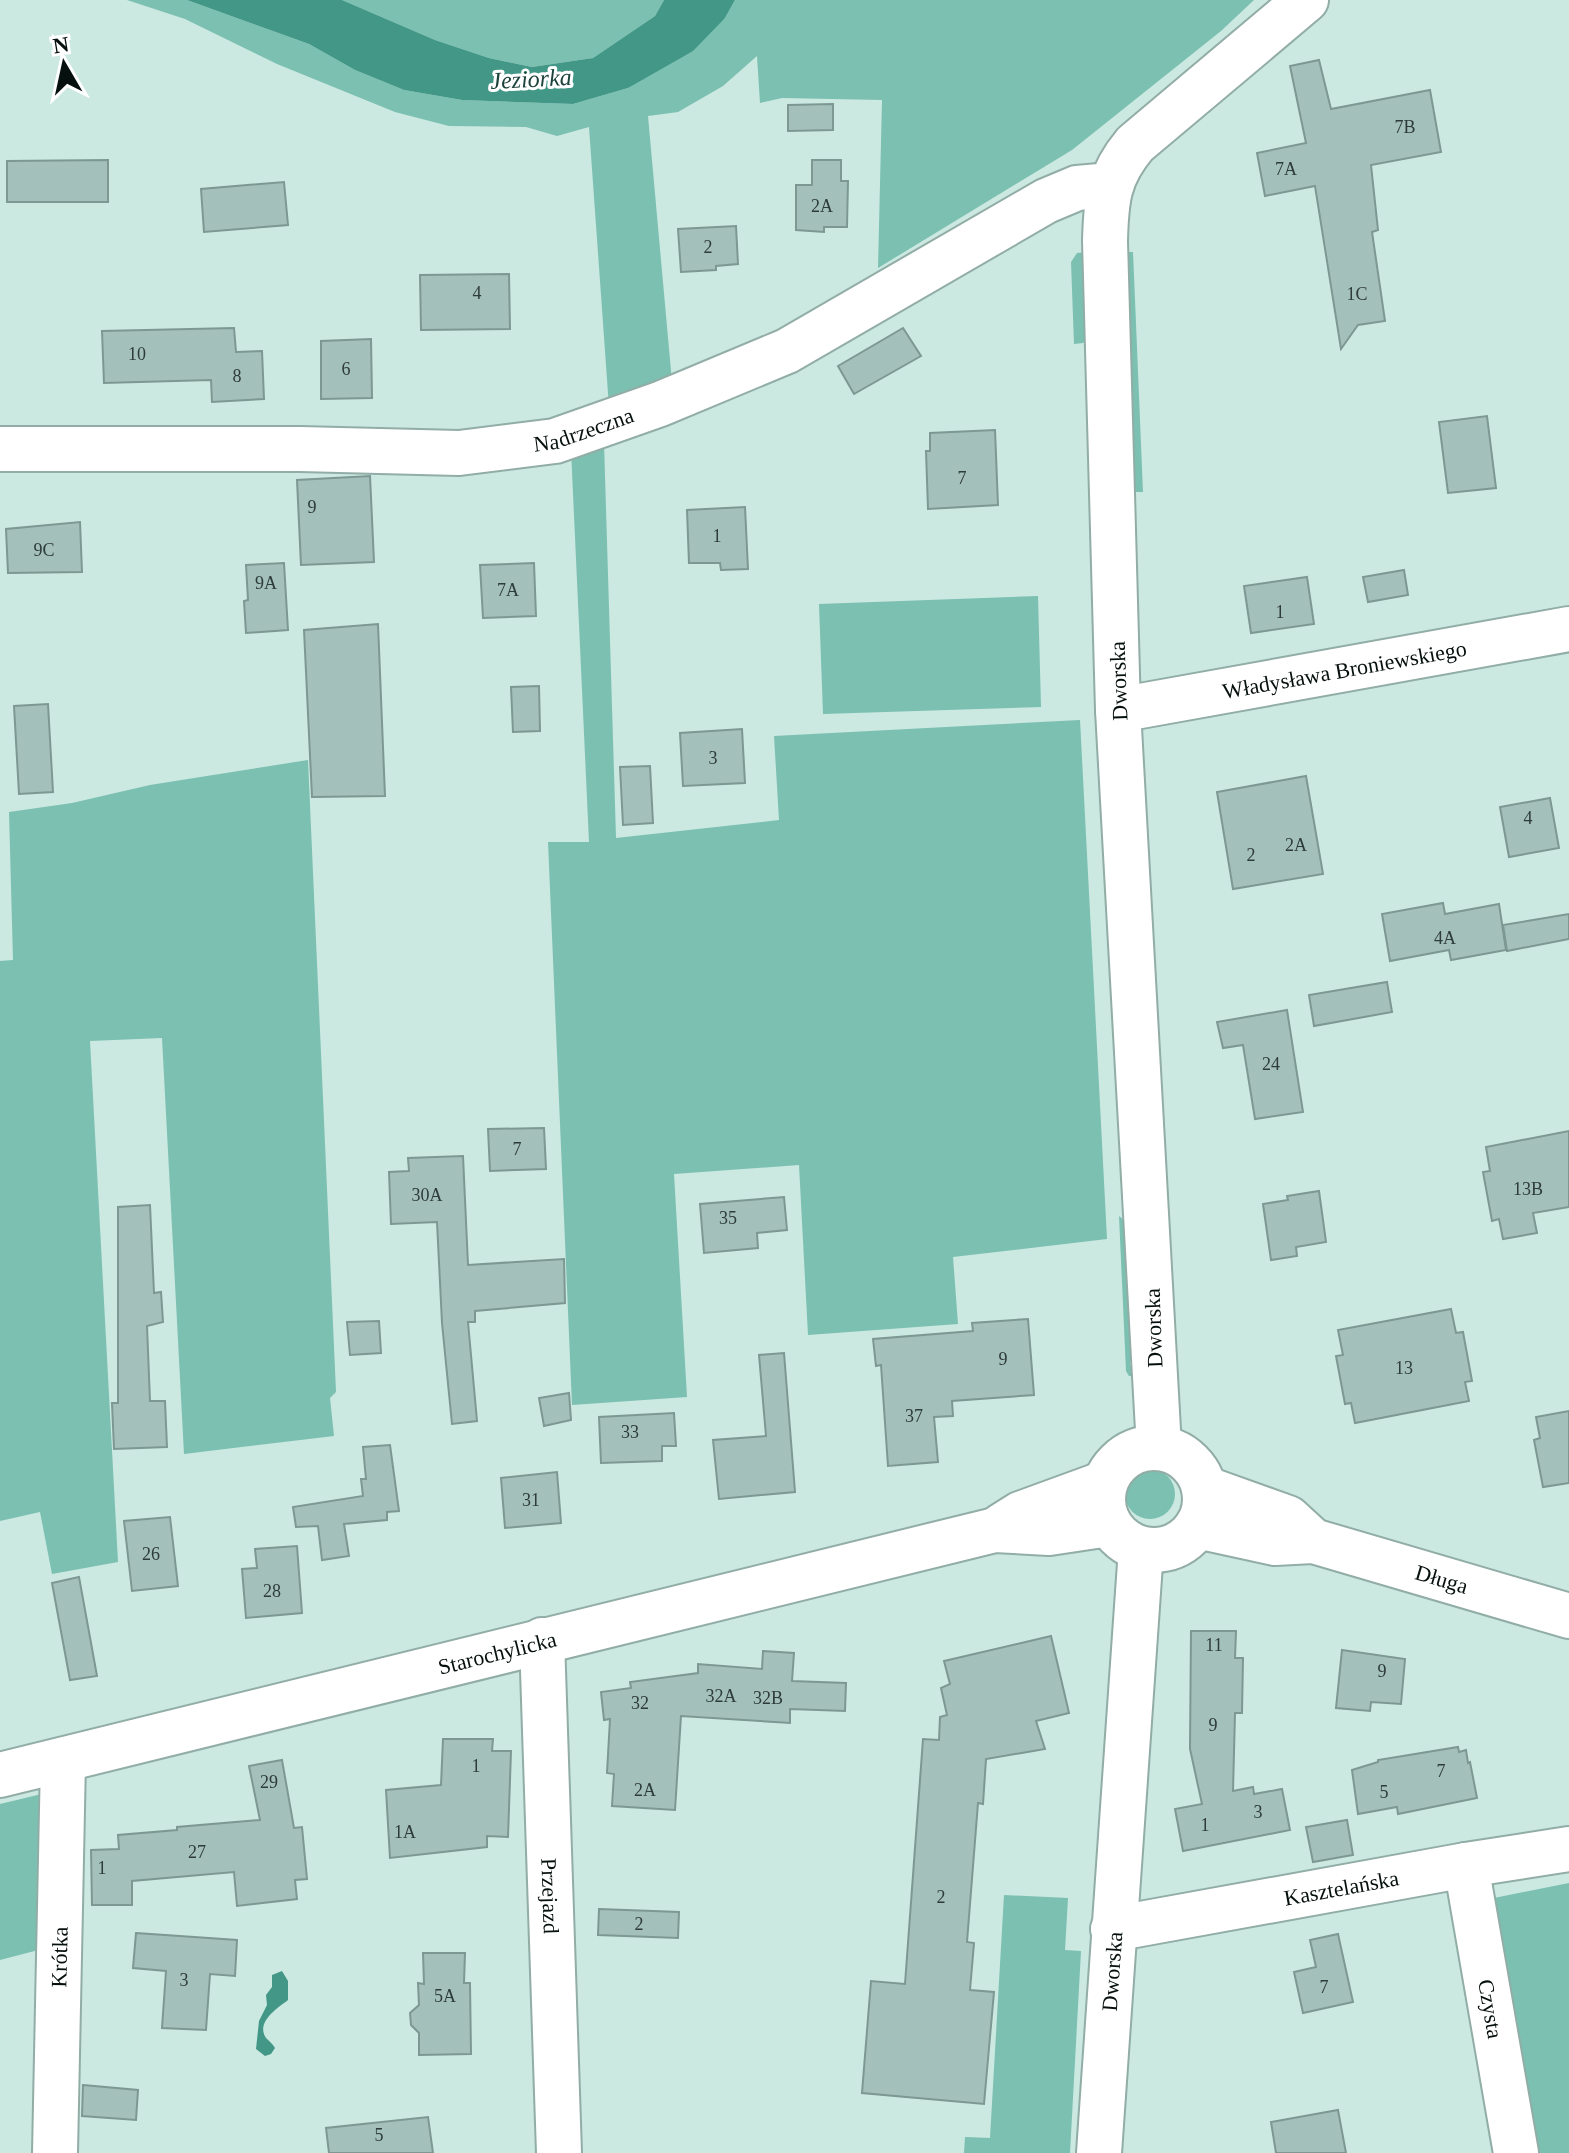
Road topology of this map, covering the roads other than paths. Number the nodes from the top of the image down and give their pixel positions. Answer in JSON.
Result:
{"nodes":[{"id":1,"x":1306,"y":0,"type":"edge"},
{"id":2,"x":1111,"y":185,"type":"junction"},
{"id":3,"x":0,"y":449,"type":"edge"},
{"id":4,"x":1569,"y":629,"type":"edge"},
{"id":5,"x":1118,"y":710,"type":"junction"},
{"id":6,"x":1159,"y":1448,"type":"junction"},
{"id":7,"x":1200,"y":1507,"type":"junction"},
{"id":8,"x":1118,"y":1519,"type":"junction"},
{"id":9,"x":1569,"y":1616,"type":"edge"},
{"id":10,"x":542,"y":1640,"type":"junction"},
{"id":11,"x":63,"y":1760,"type":"junction"},
{"id":12,"x":0,"y":1775,"type":"edge"},
{"id":13,"x":1569,"y":1849,"type":"edge"},
{"id":14,"x":1466,"y":1865,"type":"junction"},
{"id":15,"x":1113,"y":1929,"type":"junction"},
{"id":16,"x":55,"y":2153,"type":"edge"},
{"id":17,"x":559,"y":2153,"type":"edge"},
{"id":18,"x":1099,"y":2153,"type":"edge"},
{"id":19,"x":1516,"y":2153,"type":"edge"}],
"edges":[{"from":1,"to":2,"type":"street","name":"Dworska"},
{"from":2,"to":3,"type":"street","name":"Nadrzeczna"},
{"from":2,"to":5,"type":"street","name":"Dworska"},
{"from":4,"to":5,"type":"street","name":"Władysława Broniewskiego"},
{"from":5,"to":6,"type":"street","name":"Dworska"},
{"from":6,"to":7,"type":"street"},
{"from":6,"to":8,"type":"street"},
{"from":7,"to":8,"type":"street"},
{"from":7,"to":9,"type":"street","name":"Długa"},
{"from":8,"to":10,"type":"street","name":"Starochylicka"},
{"from":8,"to":15,"type":"street","name":"Dworska"},
{"from":10,"to":11,"type":"street","name":"Starochylicka"},
{"from":10,"to":17,"type":"street","name":"Przejazd"},
{"from":11,"to":12,"type":"street","name":"Starochylicka"},
{"from":11,"to":16,"type":"street","name":"Krótka"},
{"from":13,"to":14,"type":"street","name":"Kasztelańska"},
{"from":14,"to":15,"type":"street","name":"Kasztelańska"},
{"from":14,"to":19,"type":"street","name":"Czysta"},
{"from":15,"to":18,"type":"street","name":"Dworska"}]}
